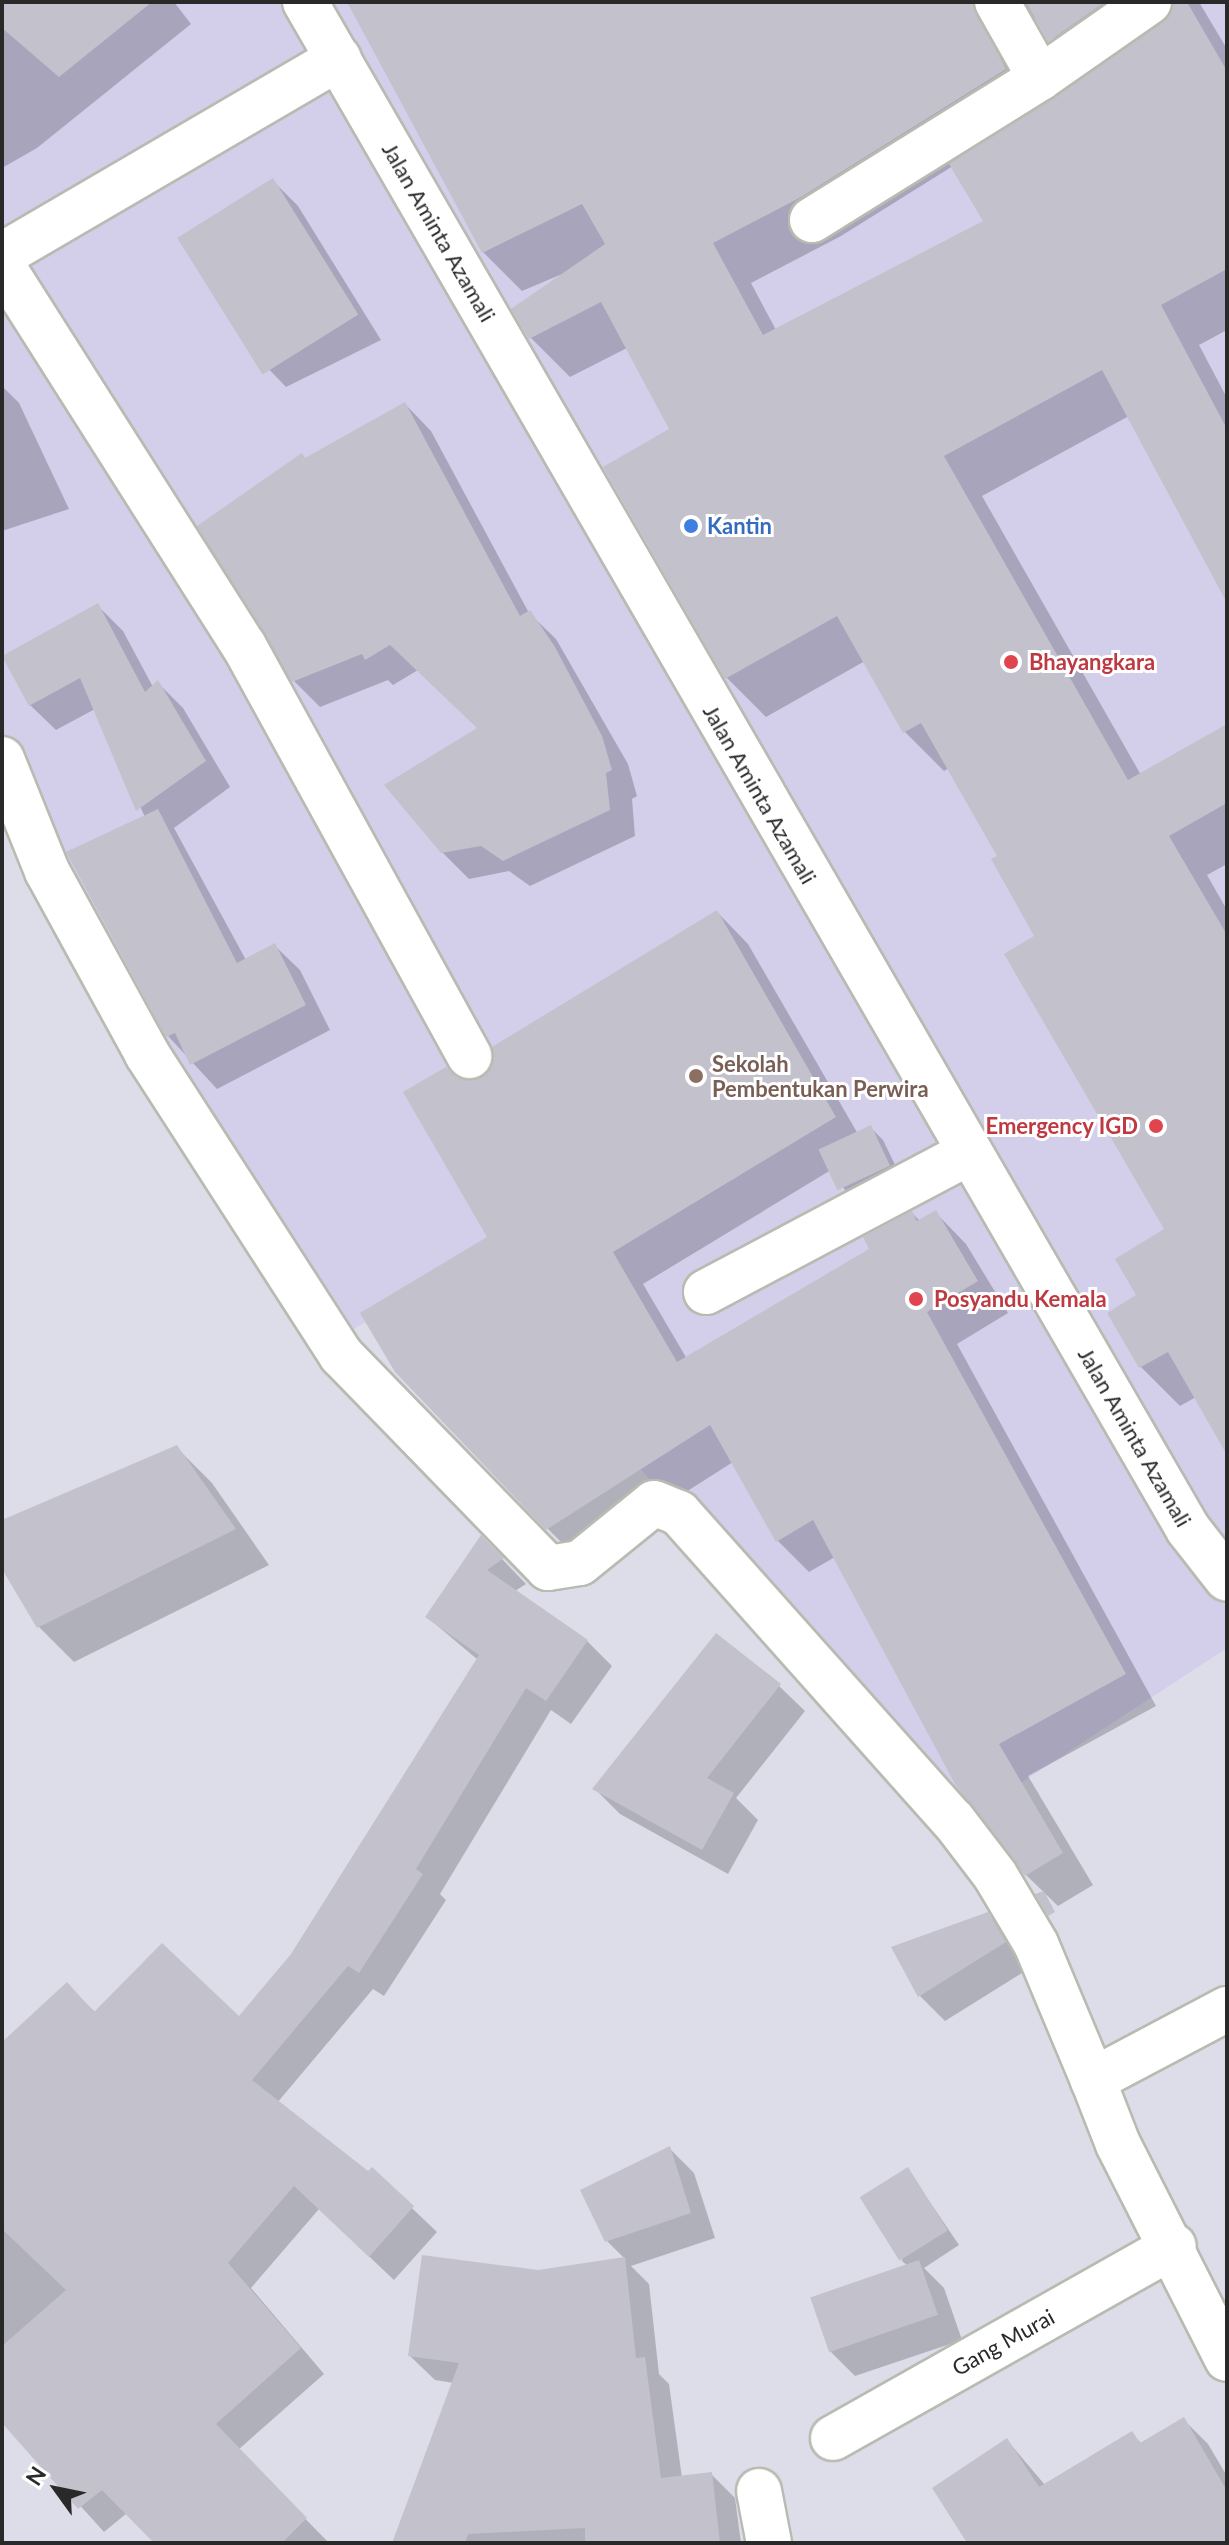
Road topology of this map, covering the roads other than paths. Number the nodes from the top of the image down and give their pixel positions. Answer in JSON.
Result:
{"nodes":[{"id":1,"x":305,"y":2,"type":"edge"},
{"id":2,"x":997,"y":2,"type":"edge"},
{"id":3,"x":1149,"y":2,"type":"edge"},
{"id":4,"x":339,"y":58,"type":"junction"},
{"id":5,"x":1040,"y":78,"type":"junction"},
{"id":6,"x":812,"y":220,"type":"dead end"},
{"id":7,"x":2,"y":255,"type":"edge"},
{"id":8,"x":2,"y":265,"type":"edge"},
{"id":9,"x":2,"y":759,"type":"edge"},
{"id":10,"x":469,"y":1056,"type":"dead end"},
{"id":11,"x":968,"y":1153,"type":"junction"},
{"id":12,"x":706,"y":1292,"type":"dead end"},
{"id":13,"x":1227,"y":1579,"type":"edge"},
{"id":14,"x":1227,"y":2009,"type":"edge"},
{"id":15,"x":1093,"y":2080,"type":"junction"},
{"id":16,"x":1174,"y":2246,"type":"junction"},
{"id":17,"x":1227,"y":2359,"type":"edge"},
{"id":18,"x":833,"y":2438,"type":"dead end"},
{"id":19,"x":759,"y":2491,"type":"dead end"},
{"id":20,"x":769,"y":2543,"type":"edge"}],
"edges":[{"from":1,"to":4,"type":"street","name":"Jalan Aminta Azamali"},
{"from":2,"to":5,"type":"street"},
{"from":3,"to":5,"type":"street"},
{"from":4,"to":7,"type":"street"},
{"from":4,"to":11,"type":"street","name":"Jalan Aminta Azamali"},
{"from":5,"to":6,"type":"street"},
{"from":8,"to":10,"type":"street"},
{"from":9,"to":15,"type":"street"},
{"from":11,"to":12,"type":"street"},
{"from":11,"to":13,"type":"street","name":"Jalan Aminta Azamali"},
{"from":14,"to":15,"type":"street"},
{"from":15,"to":16,"type":"street"},
{"from":16,"to":17,"type":"street"},
{"from":16,"to":18,"type":"street","name":"Gang Murai"},
{"from":19,"to":20,"type":"street"}]}
